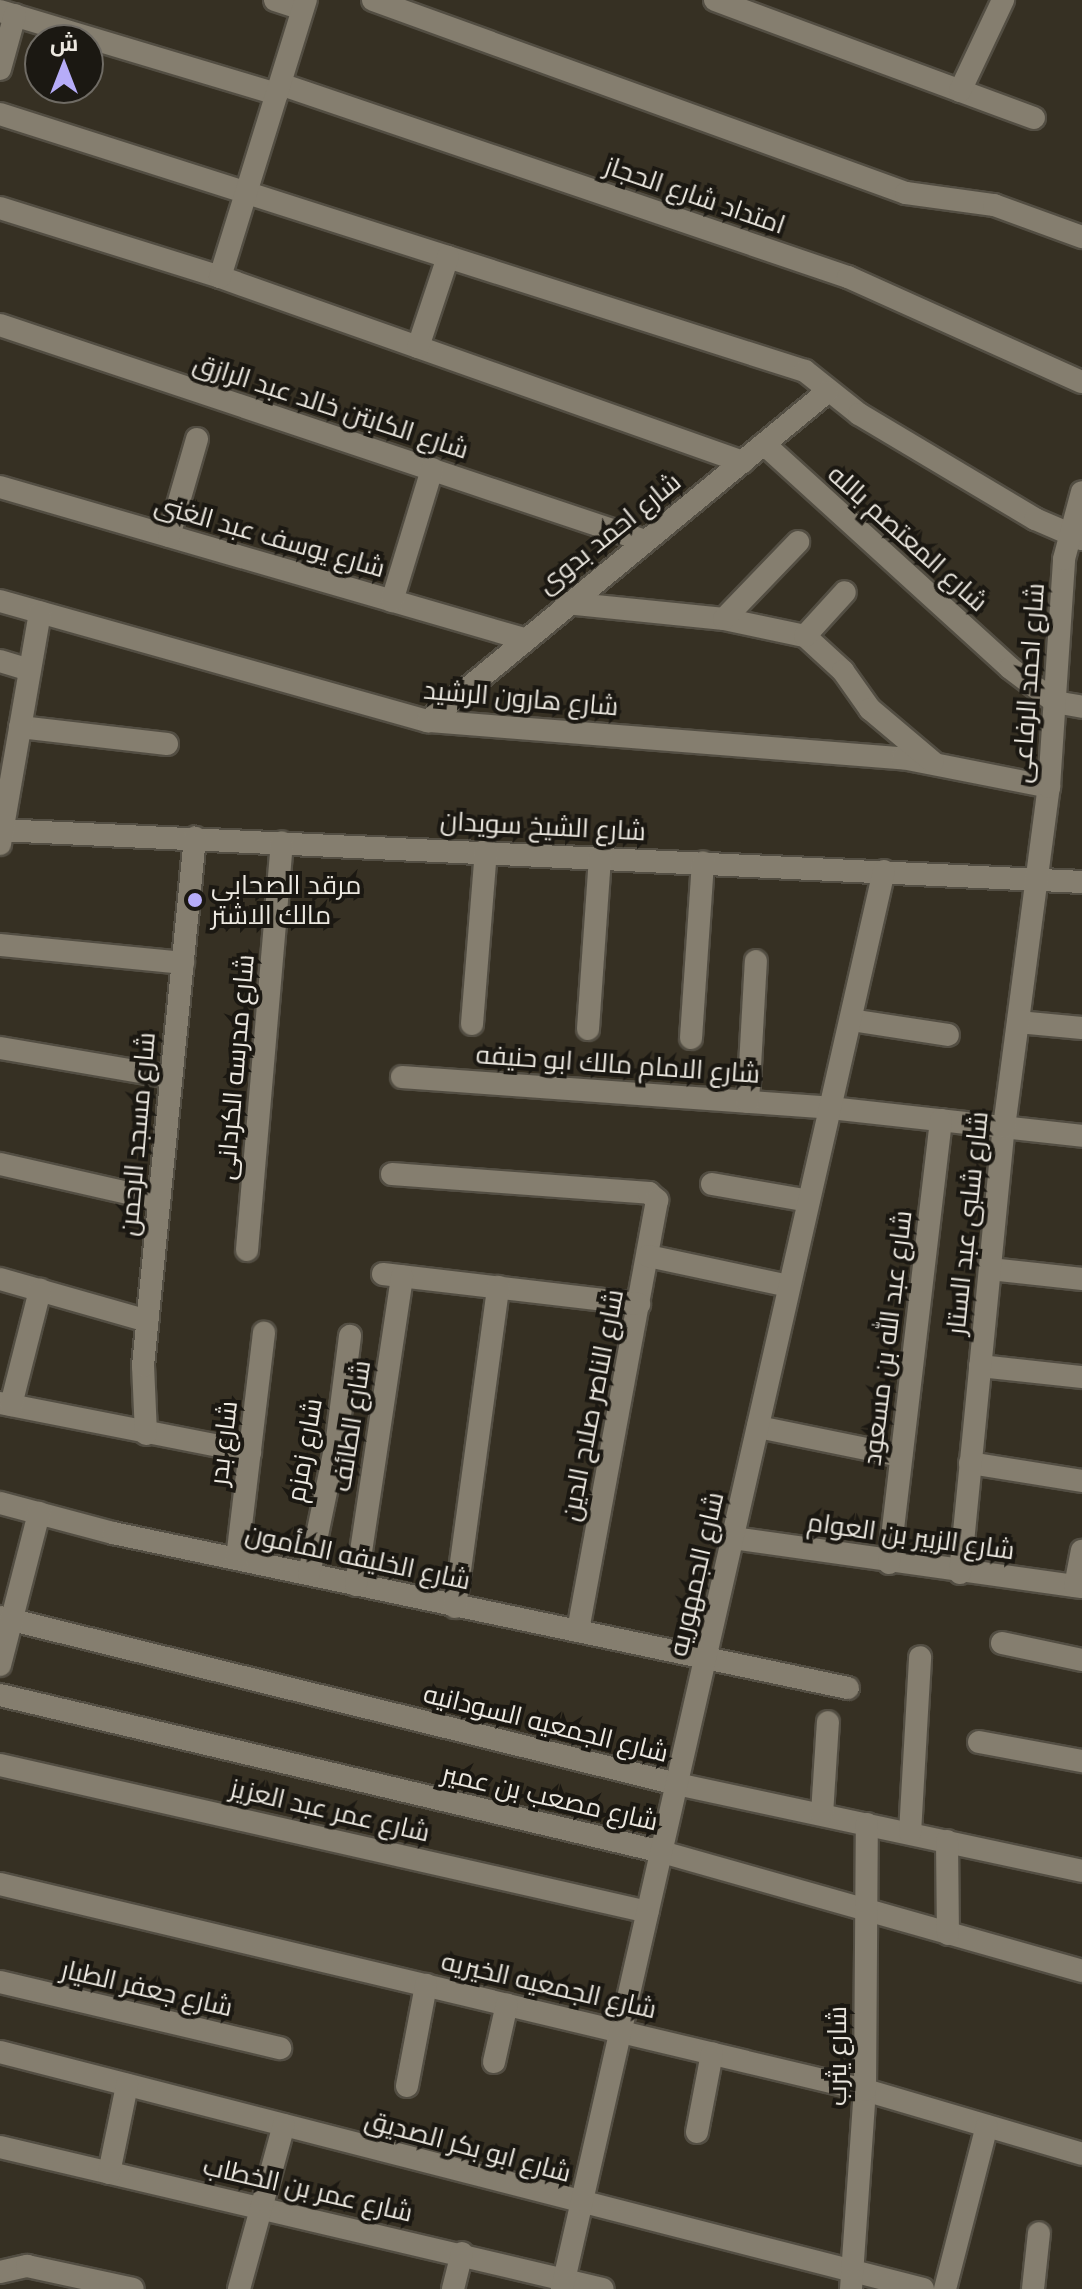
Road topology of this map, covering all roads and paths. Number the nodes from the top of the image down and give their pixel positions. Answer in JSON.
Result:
{"nodes":[{"id":1,"x":275,"y":0,"type":"edge"},
{"id":2,"x":373,"y":0,"type":"edge"},
{"id":3,"x":715,"y":0,"type":"edge"},
{"id":4,"x":1003,"y":0,"type":"edge"},
{"id":5,"x":305,"y":5,"type":"edge"},
{"id":6,"x":7,"y":13,"type":"edge"},
{"id":7,"x":0,"y":69,"type":"edge"},
{"id":8,"x":278,"y":89,"type":"junction"},
{"id":9,"x":960,"y":91,"type":"junction"},
{"id":10,"x":0,"y":114,"type":"edge"},
{"id":11,"x":1034,"y":118,"type":"dead end"},
{"id":12,"x":246,"y":192,"type":"junction"},
{"id":13,"x":0,"y":208,"type":"edge"},
{"id":14,"x":1082,"y":237,"type":"edge"},
{"id":15,"x":448,"y":257,"type":"junction"},
{"id":16,"x":220,"y":277,"type":"junction"},
{"id":17,"x":0,"y":325,"type":"edge"},
{"id":18,"x":418,"y":347,"type":"junction"},
{"id":19,"x":1082,"y":382,"type":"edge"},
{"id":20,"x":827,"y":392,"type":"junction"},
{"id":21,"x":197,"y":439,"type":"dead end"},
{"id":22,"x":764,"y":444,"type":"junction"},
{"id":23,"x":743,"y":462,"type":"junction"},
{"id":24,"x":432,"y":469,"type":"junction"},
{"id":25,"x":0,"y":487,"type":"edge"},
{"id":26,"x":1082,"y":492,"type":"edge"},
{"id":27,"x":169,"y":536,"type":"junction"},
{"id":28,"x":1075,"y":536,"type":"edge"},
{"id":29,"x":645,"y":541,"type":"junction"},
{"id":30,"x":798,"y":542,"type":"dead end"},
{"id":31,"x":845,"y":592,"type":"dead end"},
{"id":32,"x":0,"y":601,"type":"edge"},
{"id":33,"x":392,"y":601,"type":"junction"},
{"id":34,"x":566,"y":603,"type":"junction"},
{"id":35,"x":40,"y":612,"type":"junction"},
{"id":36,"x":724,"y":619,"type":"junction"},
{"id":37,"x":805,"y":636,"type":"junction"},
{"id":38,"x":524,"y":639,"type":"junction"},
{"id":39,"x":0,"y":661,"type":"edge"},
{"id":40,"x":30,"y":670,"type":"junction"},
{"id":41,"x":1055,"y":702,"type":"junction"},
{"id":42,"x":1082,"y":707,"type":"edge"},
{"id":43,"x":428,"y":721,"type":"junction"},
{"id":44,"x":20,"y":727,"type":"junction"},
{"id":45,"x":167,"y":744,"type":"dead end"},
{"id":46,"x":8,"y":754,"type":"edge"},
{"id":47,"x":933,"y":762,"type":"junction"},
{"id":48,"x":1049,"y":787,"type":"junction"},
{"id":49,"x":1,"y":835,"type":"edge"},
{"id":50,"x":195,"y":838,"type":"junction"},
{"id":51,"x":282,"y":842,"type":"junction"},
{"id":52,"x":486,"y":850,"type":"junction"},
{"id":53,"x":600,"y":857,"type":"junction"},
{"id":54,"x":703,"y":862,"type":"junction"},
{"id":55,"x":884,"y":871,"type":"junction"},
{"id":56,"x":1036,"y":879,"type":"junction"},
{"id":57,"x":1082,"y":882,"type":"edge"},
{"id":58,"x":0,"y":945,"type":"edge"},
{"id":59,"x":756,"y":961,"type":"dead end"},
{"id":60,"x":183,"y":963,"type":"junction"},
{"id":61,"x":851,"y":1020,"type":"junction"},
{"id":62,"x":1018,"y":1022,"type":"junction"},
{"id":63,"x":472,"y":1024,"type":"dead end"},
{"id":64,"x":1082,"y":1028,"type":"edge"},
{"id":65,"x":588,"y":1029,"type":"dead end"},
{"id":66,"x":948,"y":1035,"type":"dead end"},
{"id":67,"x":691,"y":1038,"type":"dead end"},
{"id":68,"x":0,"y":1048,"type":"edge"},
{"id":69,"x":169,"y":1077,"type":"junction"},
{"id":70,"x":402,"y":1077,"type":"dead end"},
{"id":71,"x":748,"y":1102,"type":"junction"},
{"id":72,"x":830,"y":1108,"type":"junction"},
{"id":73,"x":941,"y":1120,"type":"junction"},
{"id":74,"x":1004,"y":1127,"type":"junction"},
{"id":75,"x":1082,"y":1136,"type":"edge"},
{"id":76,"x":0,"y":1164,"type":"edge"},
{"id":77,"x":392,"y":1174,"type":"dead end"},
{"id":78,"x":712,"y":1184,"type":"dead end"},
{"id":79,"x":159,"y":1200,"type":"junction"},
{"id":80,"x":809,"y":1201,"type":"junction"},
{"id":81,"x":247,"y":1250,"type":"dead end"},
{"id":82,"x":648,"y":1256,"type":"junction"},
{"id":83,"x":990,"y":1269,"type":"junction"},
{"id":84,"x":0,"y":1279,"type":"edge"},
{"id":85,"x":1082,"y":1279,"type":"edge"},
{"id":86,"x":789,"y":1286,"type":"junction"},
{"id":87,"x":498,"y":1287,"type":"junction"},
{"id":88,"x":40,"y":1290,"type":"junction"},
{"id":89,"x":639,"y":1304,"type":"junction"},
{"id":90,"x":147,"y":1321,"type":"junction"},
{"id":91,"x":264,"y":1333,"type":"dead end"},
{"id":92,"x":350,"y":1336,"type":"dead end"},
{"id":93,"x":980,"y":1366,"type":"junction"},
{"id":94,"x":1082,"y":1377,"type":"edge"},
{"id":95,"x":6,"y":1404,"type":"edge"},
{"id":96,"x":758,"y":1427,"type":"junction"},
{"id":97,"x":146,"y":1434,"type":"junction"},
{"id":98,"x":250,"y":1452,"type":"junction"},
{"id":99,"x":901,"y":1456,"type":"junction"},
{"id":100,"x":970,"y":1463,"type":"junction"},
{"id":101,"x":1082,"y":1481,"type":"edge"},
{"id":102,"x":0,"y":1503,"type":"edge"},
{"id":103,"x":39,"y":1513,"type":"junction"},
{"id":104,"x":733,"y":1538,"type":"junction"},
{"id":105,"x":1082,"y":1551,"type":"edge"},
{"id":106,"x":237,"y":1559,"type":"junction"},
{"id":107,"x":889,"y":1563,"type":"junction"},
{"id":108,"x":960,"y":1573,"type":"junction"},
{"id":109,"x":309,"y":1574,"type":"junction"},
{"id":110,"x":356,"y":1585,"type":"junction"},
{"id":111,"x":1078,"y":1586,"type":"edge"},
{"id":112,"x":455,"y":1607,"type":"junction"},
{"id":113,"x":6,"y":1619,"type":"edge"},
{"id":114,"x":578,"y":1631,"type":"junction"},
{"id":115,"x":1002,"y":1643,"type":"dead end"},
{"id":116,"x":706,"y":1656,"type":"junction"},
{"id":117,"x":920,"y":1657,"type":"dead end"},
{"id":118,"x":1082,"y":1660,"type":"edge"},
{"id":119,"x":0,"y":1665,"type":"edge"},
{"id":120,"x":848,"y":1688,"type":"dead end"},
{"id":121,"x":0,"y":1695,"type":"edge"},
{"id":122,"x":828,"y":1722,"type":"dead end"},
{"id":123,"x":979,"y":1742,"type":"dead end"},
{"id":124,"x":1082,"y":1761,"type":"edge"},
{"id":125,"x":0,"y":1765,"type":"edge"},
{"id":126,"x":677,"y":1784,"type":"junction"},
{"id":127,"x":822,"y":1814,"type":"junction"},
{"id":128,"x":867,"y":1824,"type":"junction"},
{"id":129,"x":910,"y":1833,"type":"junction"},
{"id":130,"x":947,"y":1841,"type":"junction"},
{"id":131,"x":662,"y":1852,"type":"junction"},
{"id":132,"x":1082,"y":1871,"type":"edge"},
{"id":133,"x":0,"y":1884,"type":"edge"},
{"id":134,"x":648,"y":1912,"type":"junction"},
{"id":135,"x":865,"y":1912,"type":"junction"},
{"id":136,"x":948,"y":1934,"type":"junction"},
{"id":137,"x":1082,"y":1971,"type":"edge"},
{"id":138,"x":0,"y":1982,"type":"edge"},
{"id":139,"x":426,"y":1985,"type":"junction"},
{"id":140,"x":507,"y":2004,"type":"junction"},
{"id":141,"x":621,"y":2031,"type":"junction"},
{"id":142,"x":280,"y":2048,"type":"dead end"},
{"id":143,"x":0,"y":2052,"type":"edge"},
{"id":144,"x":712,"y":2053,"type":"junction"},
{"id":145,"x":494,"y":2062,"type":"dead end"},
{"id":146,"x":127,"y":2085,"type":"junction"},
{"id":147,"x":407,"y":2086,"type":"dead end"},
{"id":148,"x":865,"y":2090,"type":"junction"},
{"id":149,"x":284,"y":2125,"type":"junction"},
{"id":150,"x":987,"y":2126,"type":"junction"},
{"id":151,"x":697,"y":2132,"type":"dead end"},
{"id":152,"x":0,"y":2147,"type":"edge"},
{"id":153,"x":1082,"y":2154,"type":"edge"},
{"id":154,"x":109,"y":2173,"type":"junction"},
{"id":155,"x":581,"y":2205,"type":"junction"},
{"id":156,"x":262,"y":2208,"type":"junction"},
{"id":157,"x":1039,"y":2233,"type":"dead end"},
{"id":158,"x":462,"y":2253,"type":"junction"},
{"id":159,"x":12,"y":2276,"type":"edge"},
{"id":160,"x":853,"y":2280,"type":"edge"},
{"id":161,"x":563,"y":2284,"type":"edge"},
{"id":162,"x":133,"y":2289,"type":"edge"},
{"id":163,"x":239,"y":2289,"type":"edge"},
{"id":164,"x":453,"y":2289,"type":"edge"},
{"id":165,"x":603,"y":2289,"type":"edge"},
{"id":166,"x":923,"y":2289,"type":"edge"},
{"id":167,"x":945,"y":2289,"type":"edge"},
{"id":168,"x":1033,"y":2289,"type":"edge"}],
"edges":[{"from":1,"to":5,"type":"street"},
{"from":2,"to":14,"type":"street"},
{"from":3,"to":9,"type":"street"},
{"from":4,"to":9,"type":"street"},
{"from":5,"to":8,"type":"street"},
{"from":6,"to":7,"type":"street"},
{"from":6,"to":8,"type":"street","name":"امتداد شارع الحجاز"},
{"from":8,"to":12,"type":"street"},
{"from":8,"to":19,"type":"street","name":"امتداد شارع الحجاز"},
{"from":9,"to":11,"type":"street"},
{"from":10,"to":12,"type":"street"},
{"from":12,"to":15,"type":"street"},
{"from":12,"to":16,"type":"street"},
{"from":13,"to":16,"type":"street"},
{"from":15,"to":18,"type":"street"},
{"from":15,"to":20,"type":"street"},
{"from":16,"to":18,"type":"street"},
{"from":17,"to":24,"type":"street","name":"شارع الكابتن خالد عبد الرازق"},
{"from":18,"to":23,"type":"street"},
{"from":20,"to":22,"type":"street","name":"شارع احمد بدوى"},
{"from":20,"to":28,"type":"street"},
{"from":21,"to":27,"type":"street"},
{"from":22,"to":23,"type":"street","name":"شارع احمد بدوى"},
{"from":22,"to":41,"type":"street","name":"شارع المعتصم بالله"},
{"from":23,"to":29,"type":"street","name":"شارع احمد بدوى"},
{"from":24,"to":29,"type":"street","name":"شارع الكابتن خالد عبد الرازق"},
{"from":24,"to":33,"type":"street"},
{"from":25,"to":27,"type":"street","name":"شارع يوسف عبد الغنى"},
{"from":26,"to":28,"type":"street","name":"شارع احمد الرفاعى"},
{"from":27,"to":33,"type":"street","name":"شارع يوسف عبد الغنى"},
{"from":28,"to":41,"type":"street","name":"شارع احمد الرفاعى"},
{"from":29,"to":34,"type":"street","name":"شارع احمد بدوى"},
{"from":30,"to":36,"type":"street"},
{"from":31,"to":37,"type":"street"},
{"from":32,"to":35,"type":"street","name":"شارع هارون الرشيد"},
{"from":33,"to":38,"type":"street","name":"شارع يوسف عبد الغنى"},
{"from":34,"to":36,"type":"street"},
{"from":34,"to":38,"type":"street","name":"شارع احمد بدوى"},
{"from":35,"to":40,"type":"street"},
{"from":35,"to":43,"type":"street","name":"شارع هارون الرشيد"},
{"from":36,"to":37,"type":"street"},
{"from":37,"to":47,"type":"street"},
{"from":38,"to":43,"type":"street","name":"شارع احمد بدوى"},
{"from":39,"to":40,"type":"street"},
{"from":40,"to":44,"type":"street"},
{"from":41,"to":42,"type":"street"},
{"from":41,"to":48,"type":"street","name":"شارع احمد الرفاعى"},
{"from":43,"to":47,"type":"street","name":"شارع هارون الرشيد"},
{"from":44,"to":45,"type":"street"},
{"from":44,"to":46,"type":"street"},
{"from":46,"to":49,"type":"street"},
{"from":47,"to":48,"type":"street","name":"شارع هارون الرشيد"},
{"from":48,"to":56,"type":"street","name":"شارع احمد الرفاعى"},
{"from":49,"to":50,"type":"street","name":"شارع الشيخ سويدان"},
{"from":50,"to":51,"type":"street","name":"شارع الشيخ سويدان"},
{"from":50,"to":60,"type":"street","name":"شارع مسجد الرحمن"},
{"from":51,"to":52,"type":"street","name":"شارع الشيخ سويدان"},
{"from":51,"to":81,"type":"street","name":"شارع مدرسه الكردانى"},
{"from":52,"to":53,"type":"street","name":"شارع الشيخ سويدان"},
{"from":52,"to":63,"type":"street"},
{"from":53,"to":54,"type":"street","name":"شارع الشيخ سويدان"},
{"from":53,"to":65,"type":"street"},
{"from":54,"to":55,"type":"street","name":"شارع الشيخ سويدان"},
{"from":54,"to":67,"type":"street"},
{"from":55,"to":56,"type":"street","name":"شارع الشيخ سويدان"},
{"from":55,"to":61,"type":"street","name":"شارع الجمهوريه"},
{"from":56,"to":57,"type":"street","name":"شارع الشيخ سويدان"},
{"from":56,"to":62,"type":"street","name":"شارع شلبى عبد الستار"},
{"from":58,"to":60,"type":"street"},
{"from":59,"to":71,"type":"street"},
{"from":60,"to":69,"type":"street","name":"شارع مسجد الرحمن"},
{"from":61,"to":66,"type":"street"},
{"from":61,"to":72,"type":"street","name":"شارع الجمهوريه"},
{"from":62,"to":64,"type":"street"},
{"from":62,"to":74,"type":"street","name":"شارع شلبى عبد الستار"},
{"from":68,"to":69,"type":"street"},
{"from":69,"to":79,"type":"street","name":"شارع مسجد الرحمن"},
{"from":70,"to":71,"type":"street","name":"شارع الامام مالك ابو حنيفه"},
{"from":71,"to":72,"type":"street","name":"شارع الامام مالك ابو حنيفه"},
{"from":72,"to":73,"type":"street","name":"شارع الامام مالك ابو حنيفه"},
{"from":72,"to":80,"type":"street","name":"شارع الجمهوريه"},
{"from":73,"to":74,"type":"street","name":"شارع الامام مالك ابو حنيفه"},
{"from":73,"to":99,"type":"street","name":"شارع عبد الله بن مسعود"},
{"from":74,"to":75,"type":"street","name":"شارع الامام مالك ابو حنيفه"},
{"from":74,"to":83,"type":"street","name":"شارع شلبى عبد الستار"},
{"from":76,"to":79,"type":"street"},
{"from":77,"to":82,"type":"street","name":"شارع الناصر صلاح الدين"},
{"from":78,"to":80,"type":"street"},
{"from":79,"to":90,"type":"street","name":"شارع مسجد الرحمن"},
{"from":80,"to":86,"type":"street","name":"شارع الجمهوريه"},
{"from":82,"to":86,"type":"street"},
{"from":82,"to":89,"type":"street","name":"شارع الناصر صلاح الدين"},
{"from":83,"to":85,"type":"street"},
{"from":83,"to":93,"type":"street","name":"شارع شلبى عبد الستار"},
{"from":84,"to":88,"type":"street"},
{"from":86,"to":96,"type":"street","name":"شارع الجمهوريه"},
{"from":87,"to":89,"type":"street"},
{"from":87,"to":110,"type":"street","name":"شارع الطائف"},
{"from":87,"to":112,"type":"street"},
{"from":88,"to":90,"type":"street"},
{"from":88,"to":95,"type":"street"},
{"from":89,"to":114,"type":"street","name":"شارع الناصر صلاح الدين"},
{"from":90,"to":97,"type":"street","name":"شارع مسجد الرحمن"},
{"from":91,"to":98,"type":"street","name":"شارع بدر"},
{"from":92,"to":109,"type":"street","name":"شارع زمزم"},
{"from":93,"to":94,"type":"street"},
{"from":93,"to":100,"type":"street","name":"شارع شلبى عبد الستار"},
{"from":95,"to":97,"type":"street"},
{"from":96,"to":99,"type":"street"},
{"from":96,"to":104,"type":"street","name":"شارع الجمهوريه"},
{"from":97,"to":98,"type":"street"},
{"from":98,"to":106,"type":"street","name":"شارع بدر"},
{"from":99,"to":107,"type":"street","name":"شارع عبد الله بن مسعود"},
{"from":100,"to":101,"type":"street"},
{"from":100,"to":108,"type":"street","name":"شارع شلبى عبد الستار"},
{"from":102,"to":103,"type":"street","name":"شارع الخليفه المأمون"},
{"from":103,"to":106,"type":"street","name":"شارع الخليفه المأمون"},
{"from":103,"to":113,"type":"street"},
{"from":104,"to":107,"type":"street","name":"شارع الزبير بن العوام"},
{"from":104,"to":116,"type":"street","name":"شارع الجمهوريه"},
{"from":105,"to":111,"type":"street"},
{"from":106,"to":109,"type":"street","name":"شارع الخليفه المأمون"},
{"from":107,"to":108,"type":"street","name":"شارع الزبير بن العوام"},
{"from":108,"to":111,"type":"street","name":"شارع الزبير بن العوام"},
{"from":109,"to":110,"type":"street","name":"شارع الخليفه المأمون"},
{"from":110,"to":112,"type":"street","name":"شارع الخليفه المأمون"},
{"from":112,"to":114,"type":"street","name":"شارع الخليفه المأمون"},
{"from":113,"to":119,"type":"street"},
{"from":113,"to":126,"type":"street","name":"شارع الجمعيه السودانيه"},
{"from":114,"to":116,"type":"street","name":"شارع الخليفه المأمون"},
{"from":115,"to":118,"type":"street"},
{"from":116,"to":120,"type":"street","name":"شارع الخليفه المأمون"},
{"from":116,"to":126,"type":"street","name":"شارع الجمهوريه"},
{"from":117,"to":129,"type":"street"},
{"from":121,"to":131,"type":"street","name":"شارع مصعب بن عمير"},
{"from":122,"to":127,"type":"street"},
{"from":123,"to":124,"type":"street"},
{"from":125,"to":134,"type":"street","name":"شارع عمر عبد العزيز"},
{"from":126,"to":127,"type":"street","name":"شارع الجمعيه السودانيه"},
{"from":126,"to":131,"type":"street","name":"شارع الجمهوريه"},
{"from":127,"to":128,"type":"street","name":"شارع الجمعيه السودانيه"},
{"from":128,"to":129,"type":"street","name":"شارع الجمعيه السودانيه"},
{"from":128,"to":135,"type":"street","name":"شارع يثرب"},
{"from":129,"to":130,"type":"street","name":"شارع الجمعيه السودانيه"},
{"from":130,"to":132,"type":"street","name":"شارع الجمعيه السودانيه"},
{"from":130,"to":136,"type":"street"},
{"from":131,"to":134,"type":"street","name":"شارع الجمهوريه"},
{"from":131,"to":135,"type":"street","name":"شارع مصعب بن عمير"},
{"from":133,"to":139,"type":"street","name":"شارع الجمعيه الخيريه"},
{"from":134,"to":141,"type":"street","name":"شارع الجمهوريه"},
{"from":135,"to":136,"type":"street","name":"شارع مصعب بن عمير"},
{"from":135,"to":148,"type":"street","name":"شارع يثرب"},
{"from":136,"to":137,"type":"street","name":"شارع مصعب بن عمير"},
{"from":138,"to":142,"type":"street","name":"شارع جعفر الطيار"},
{"from":139,"to":140,"type":"street","name":"شارع الجمعيه الخيريه"},
{"from":139,"to":147,"type":"street"},
{"from":140,"to":141,"type":"street","name":"شارع الجمعيه الخيريه"},
{"from":140,"to":145,"type":"street"},
{"from":141,"to":144,"type":"street","name":"شارع الجمعيه الخيريه"},
{"from":141,"to":155,"type":"street","name":"شارع الجمهوريه"},
{"from":143,"to":146,"type":"street","name":"شارع ابو بكر الصديق"},
{"from":144,"to":148,"type":"street","name":"شارع الجمعيه الخيريه"},
{"from":144,"to":151,"type":"street"},
{"from":146,"to":149,"type":"street","name":"شارع ابو بكر الصديق"},
{"from":146,"to":154,"type":"street"},
{"from":148,"to":150,"type":"street","name":"شارع الجمعيه الخيريه"},
{"from":148,"to":160,"type":"street","name":"شارع يثرب"},
{"from":149,"to":155,"type":"street","name":"شارع ابو بكر الصديق"},
{"from":149,"to":156,"type":"street"},
{"from":150,"to":153,"type":"street","name":"شارع الجمعيه الخيريه"},
{"from":150,"to":167,"type":"street"},
{"from":152,"to":154,"type":"street","name":"شارع عمر بن الخطاب"},
{"from":154,"to":156,"type":"street","name":"شارع عمر بن الخطاب"},
{"from":155,"to":160,"type":"street","name":"شارع ابو بكر الصديق"},
{"from":155,"to":161,"type":"street","name":"شارع الجمهوريه"},
{"from":156,"to":158,"type":"street","name":"شارع عمر بن الخطاب"},
{"from":156,"to":163,"type":"street"},
{"from":157,"to":168,"type":"street"},
{"from":158,"to":161,"type":"street","name":"شارع عمر بن الخطاب"},
{"from":158,"to":164,"type":"street"},
{"from":159,"to":162,"type":"street"},
{"from":160,"to":166,"type":"street","name":"شارع ابو بكر الصديق"},
{"from":161,"to":165,"type":"street","name":"شارع عمر بن الخطاب"}]}
